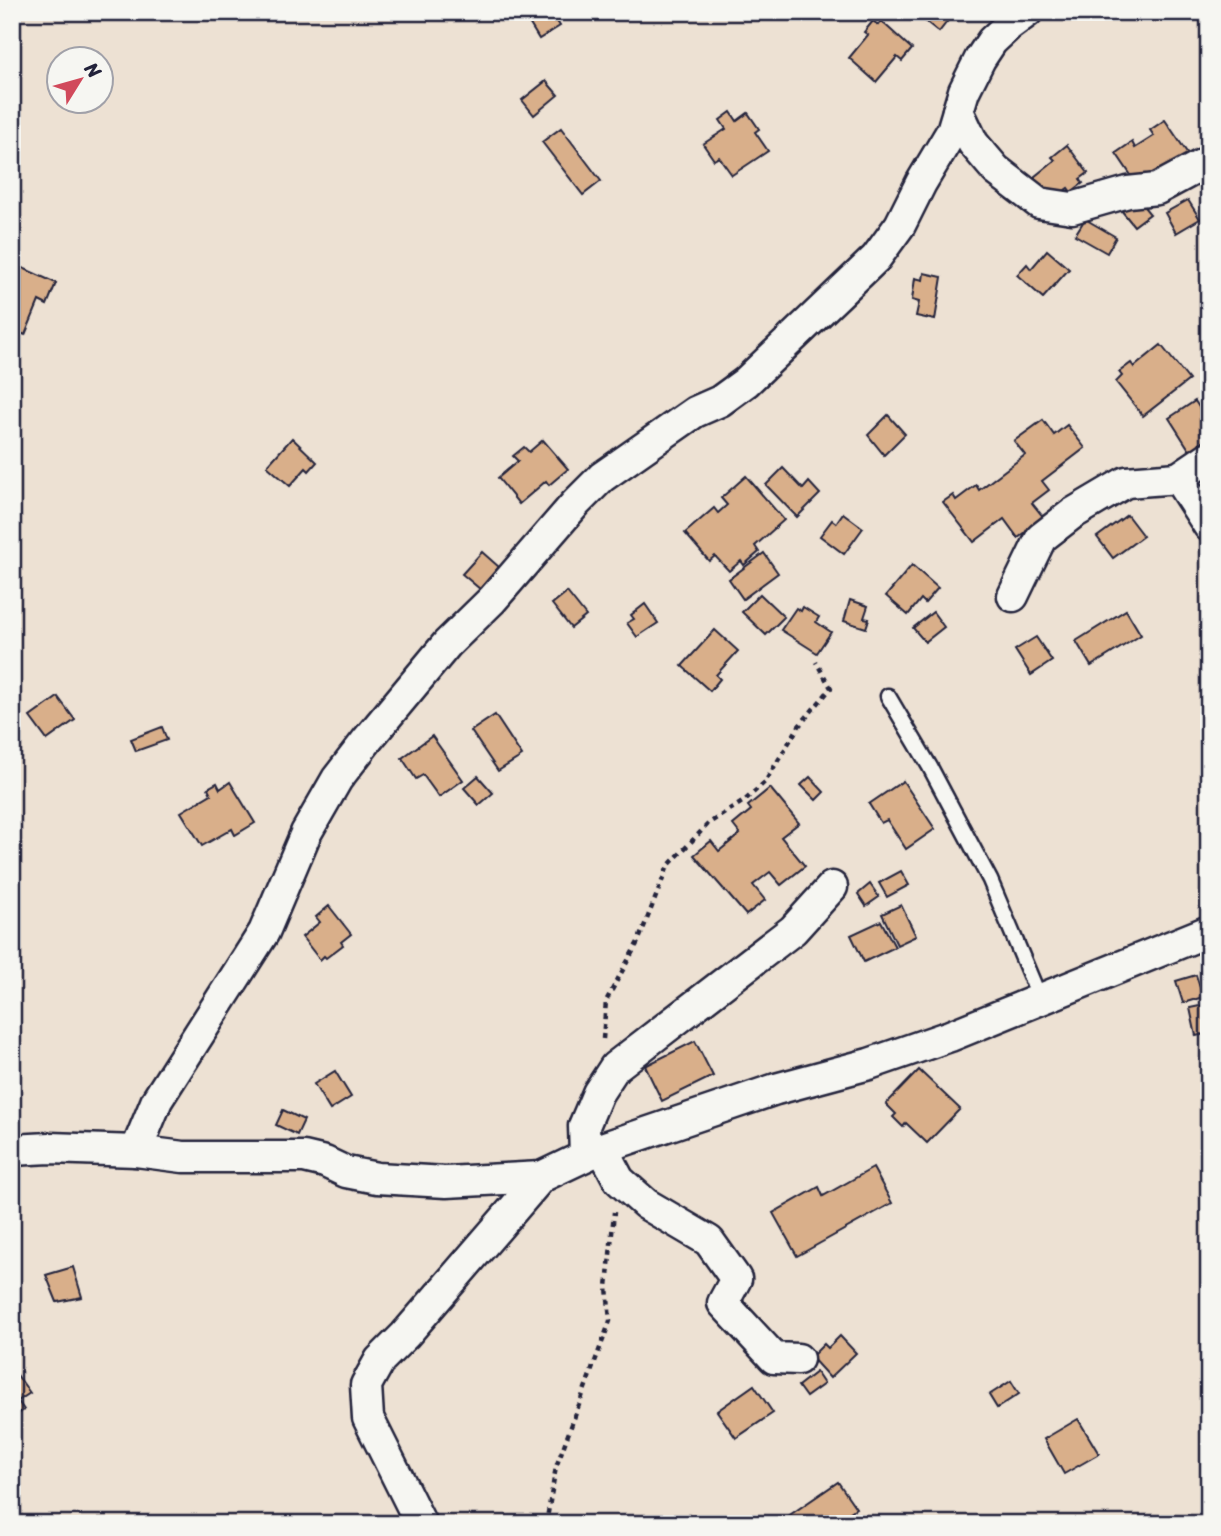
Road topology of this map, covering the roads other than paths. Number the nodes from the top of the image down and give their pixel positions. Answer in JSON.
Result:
{"nodes":[{"id":1,"x":1027,"y":12,"type":"edge"},
{"id":2,"x":958,"y":111,"type":"junction"},
{"id":3,"x":1209,"y":161,"type":"edge"},
{"id":4,"x":1209,"y":457,"type":"edge"},
{"id":5,"x":1178,"y":478,"type":"junction"},
{"id":6,"x":1209,"y":526,"type":"edge"},
{"id":7,"x":1013,"y":596,"type":"dead end"},
{"id":8,"x":888,"y":695,"type":"dead end"},
{"id":9,"x":832,"y":887,"type":"dead end"},
{"id":10,"x":1209,"y":931,"type":"edge"},
{"id":11,"x":1040,"y":999,"type":"junction"},
{"id":12,"x":12,"y":1150,"type":"edge"},
{"id":13,"x":136,"y":1151,"type":"junction"},
{"id":14,"x":593,"y":1151,"type":"junction"},
{"id":15,"x":541,"y":1177,"type":"junction"},
{"id":16,"x":798,"y":1359,"type":"dead end"},
{"id":17,"x":421,"y":1524,"type":"edge"}],
"edges":[{"from":1,"to":2,"type":"street"},
{"from":2,"to":3,"type":"street"},
{"from":2,"to":13,"type":"street"},
{"from":4,"to":5,"type":"street"},
{"from":5,"to":6,"type":"street"},
{"from":5,"to":7,"type":"street"},
{"from":8,"to":11,"type":"lane"},
{"from":9,"to":14,"type":"street"},
{"from":10,"to":11,"type":"street"},
{"from":11,"to":14,"type":"street"},
{"from":12,"to":13,"type":"street"},
{"from":13,"to":15,"type":"street"},
{"from":14,"to":15,"type":"street"},
{"from":14,"to":16,"type":"street"},
{"from":15,"to":17,"type":"street"}]}
